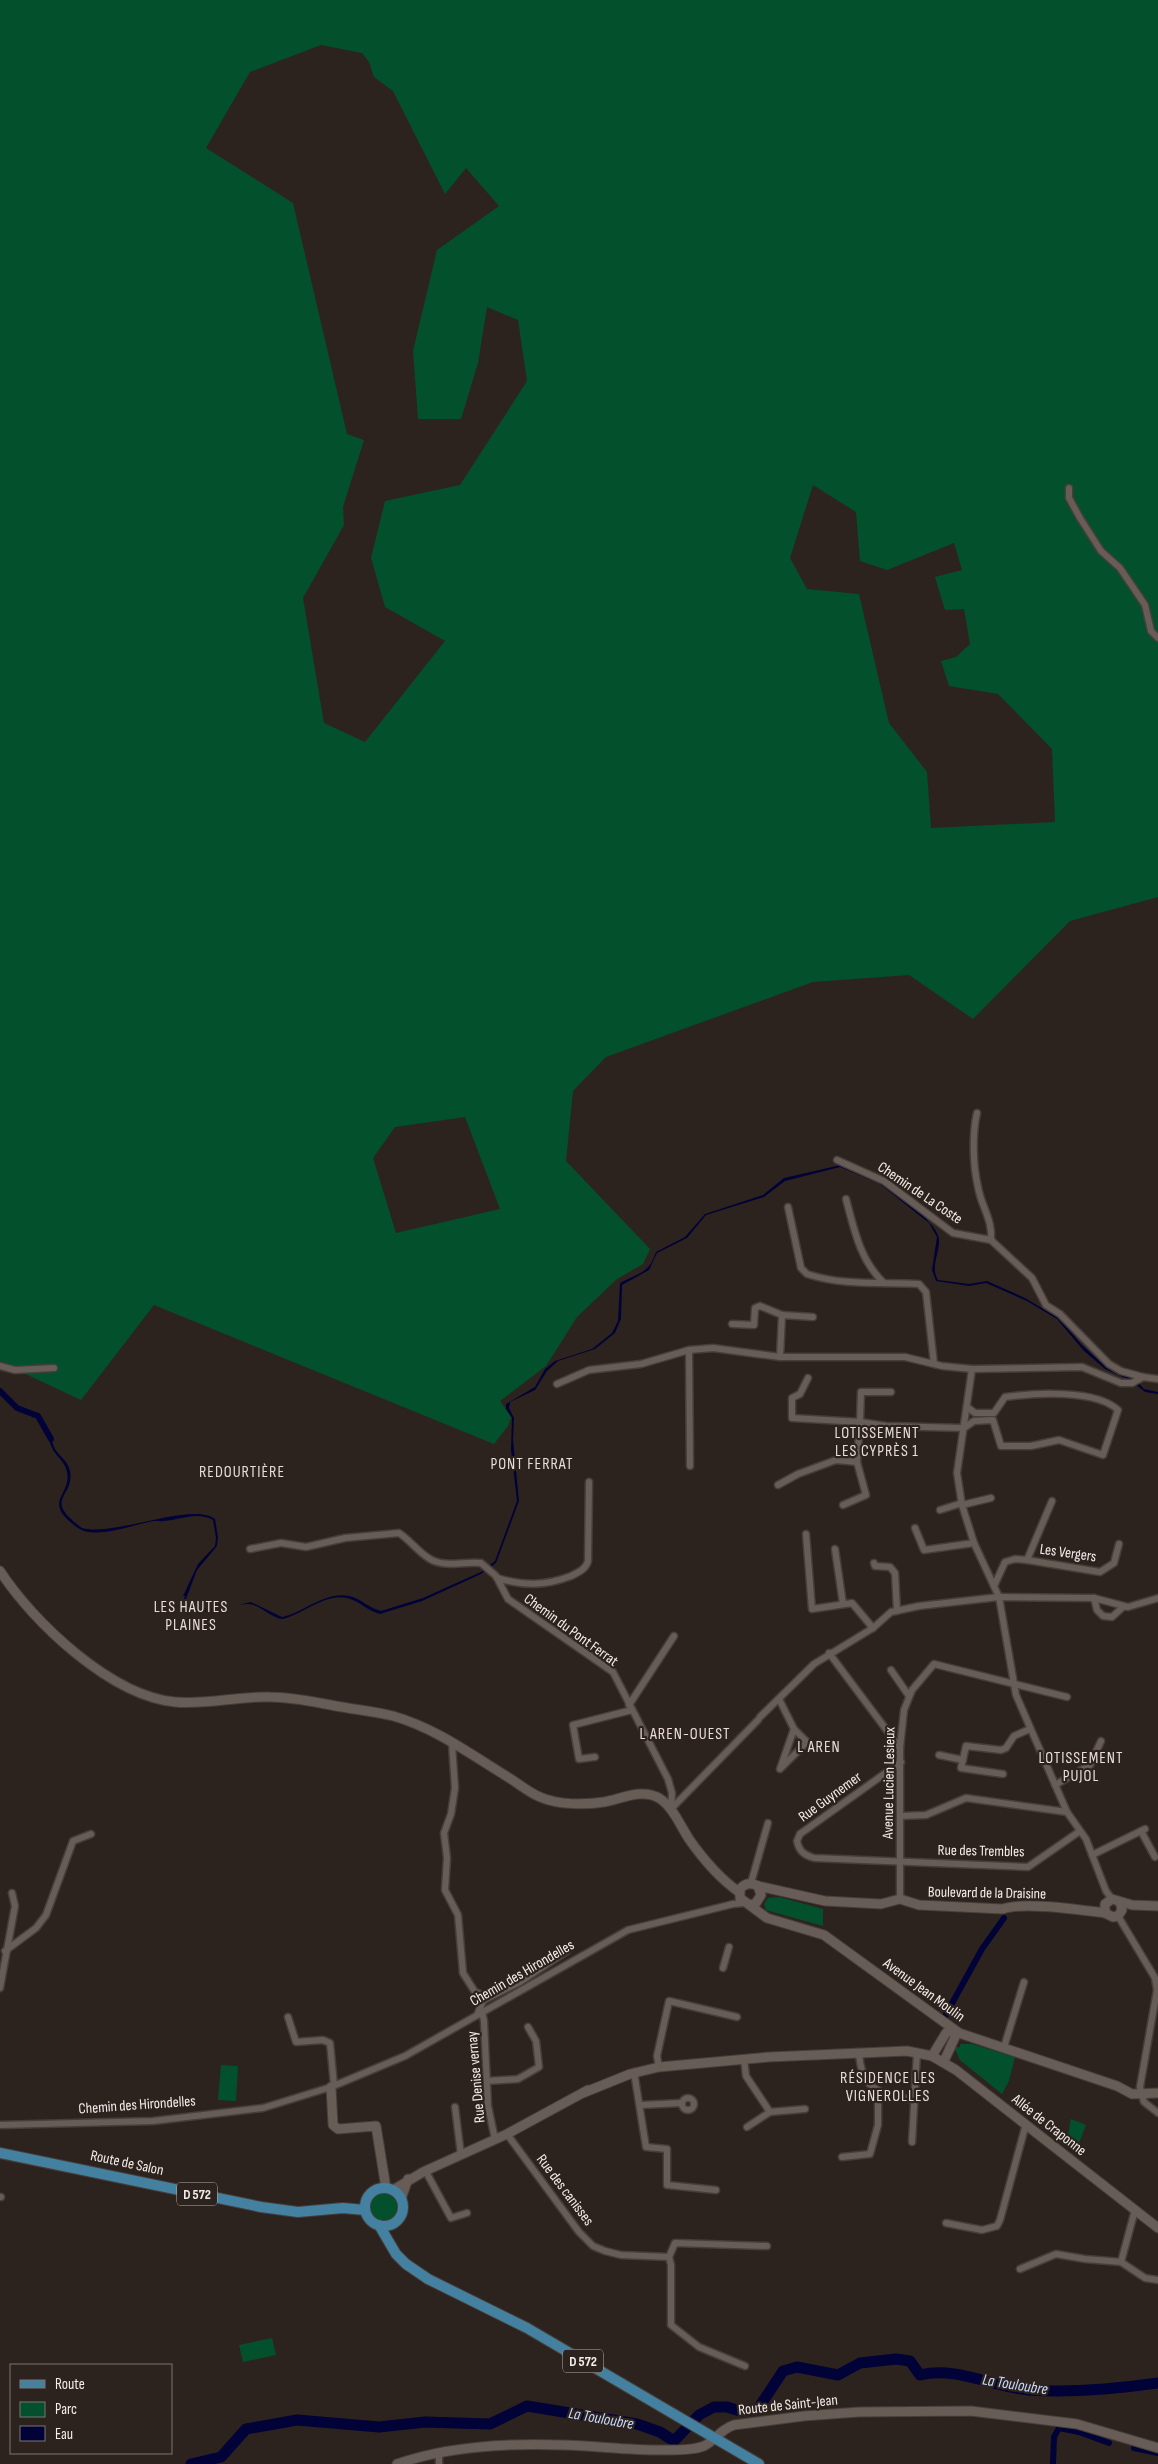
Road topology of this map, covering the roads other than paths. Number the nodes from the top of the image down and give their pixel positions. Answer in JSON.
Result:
{"nodes":[{"id":1,"x":1069,"y":488,"type":"dead end"},
{"id":2,"x":1158,"y":638,"type":"edge"},
{"id":3,"x":977,"y":1113,"type":"dead end"},
{"id":4,"x":837,"y":1160,"type":"dead end"},
{"id":5,"x":846,"y":1199,"type":"dead end"},
{"id":6,"x":788,"y":1207,"type":"dead end"},
{"id":7,"x":991,"y":1240,"type":"junction"},
{"id":8,"x":883,"y":1282,"type":"junction"},
{"id":9,"x":782,"y":1315,"type":"junction"},
{"id":10,"x":813,"y":1317,"type":"dead end"},
{"id":11,"x":732,"y":1324,"type":"dead end"},
{"id":12,"x":690,"y":1350,"type":"junction"},
{"id":13,"x":780,"y":1357,"type":"junction"},
{"id":14,"x":934,"y":1364,"type":"junction"},
{"id":15,"x":0,"y":1366,"type":"edge"},
{"id":16,"x":54,"y":1368,"type":"dead end"},
{"id":17,"x":972,"y":1369,"type":"junction"},
{"id":18,"x":808,"y":1378,"type":"dead end"},
{"id":19,"x":1142,"y":1379,"type":"junction"},
{"id":20,"x":1158,"y":1379,"type":"edge"},
{"id":21,"x":556,"y":1384,"type":"dead end"},
{"id":22,"x":891,"y":1392,"type":"dead end"},
{"id":23,"x":967,"y":1407,"type":"junction"},
{"id":24,"x":994,"y":1413,"type":"junction"},
{"id":25,"x":992,"y":1420,"type":"junction"},
{"id":26,"x":860,"y":1422,"type":"junction"},
{"id":27,"x":964,"y":1428,"type":"junction"},
{"id":28,"x":857,"y":1462,"type":"junction"},
{"id":29,"x":690,"y":1466,"type":"dead end"},
{"id":30,"x":589,"y":1482,"type":"dead end"},
{"id":31,"x":778,"y":1485,"type":"dead end"},
{"id":32,"x":991,"y":1498,"type":"dead end"},
{"id":33,"x":1052,"y":1501,"type":"dead end"},
{"id":34,"x":962,"y":1504,"type":"junction"},
{"id":35,"x":843,"y":1505,"type":"dead end"},
{"id":36,"x":940,"y":1510,"type":"dead end"},
{"id":37,"x":915,"y":1528,"type":"dead end"},
{"id":38,"x":806,"y":1534,"type":"dead end"},
{"id":39,"x":974,"y":1543,"type":"junction"},
{"id":40,"x":1119,"y":1544,"type":"dead end"},
{"id":41,"x":250,"y":1549,"type":"dead end"},
{"id":42,"x":835,"y":1549,"type":"dead end"},
{"id":43,"x":1027,"y":1560,"type":"junction"},
{"id":44,"x":874,"y":1563,"type":"dead end"},
{"id":45,"x":0,"y":1571,"type":"edge"},
{"id":46,"x":497,"y":1578,"type":"junction"},
{"id":47,"x":994,"y":1586,"type":"junction"},
{"id":48,"x":999,"y":1597,"type":"junction"},
{"id":49,"x":1094,"y":1598,"type":"junction"},
{"id":50,"x":1158,"y":1598,"type":"edge"},
{"id":51,"x":843,"y":1604,"type":"junction"},
{"id":52,"x":1124,"y":1607,"type":"junction"},
{"id":53,"x":896,"y":1611,"type":"junction"},
{"id":54,"x":873,"y":1628,"type":"junction"},
{"id":55,"x":674,"y":1636,"type":"dead end"},
{"id":56,"x":829,"y":1653,"type":"junction"},
{"id":57,"x":891,"y":1670,"type":"dead end"},
{"id":58,"x":1014,"y":1685,"type":"junction"},
{"id":59,"x":909,"y":1696,"type":"junction"},
{"id":60,"x":1067,"y":1698,"type":"dead end"},
{"id":61,"x":779,"y":1699,"type":"junction"},
{"id":62,"x":631,"y":1708,"type":"junction"},
{"id":63,"x":1030,"y":1728,"type":"junction"},
{"id":64,"x":794,"y":1729,"type":"junction"},
{"id":65,"x":1101,"y":1741,"type":"dead end"},
{"id":66,"x":452,"y":1744,"type":"junction"},
{"id":67,"x":900,"y":1748,"type":"junction"},
{"id":68,"x":939,"y":1755,"type":"dead end"},
{"id":69,"x":595,"y":1757,"type":"dead end"},
{"id":70,"x":963,"y":1760,"type":"junction"},
{"id":71,"x":901,"y":1762,"type":"junction"},
{"id":72,"x":1003,"y":1774,"type":"dead end"},
{"id":73,"x":1055,"y":1785,"type":"junction"},
{"id":74,"x":671,"y":1809,"type":"junction"},
{"id":75,"x":1067,"y":1812,"type":"junction"},
{"id":76,"x":902,"y":1816,"type":"junction"},
{"id":77,"x":768,"y":1823,"type":"dead end"},
{"id":78,"x":1080,"y":1831,"type":"junction"},
{"id":79,"x":91,"y":1834,"type":"dead end"},
{"id":80,"x":1092,"y":1855,"type":"junction"},
{"id":81,"x":1155,"y":1857,"type":"dead end"},
{"id":82,"x":901,"y":1862,"type":"junction"},
{"id":83,"x":12,"y":1893,"type":"dead end"},
{"id":84,"x":751,"y":1894,"type":"junction"},
{"id":85,"x":900,"y":1899,"type":"junction"},
{"id":86,"x":1158,"y":1906,"type":"edge"},
{"id":87,"x":1112,"y":1907,"type":"junction"},
{"id":88,"x":729,"y":1947,"type":"dead end"},
{"id":89,"x":5,"y":1951,"type":"junction"},
{"id":90,"x":567,"y":1951,"type":"dead end"},
{"id":91,"x":723,"y":1968,"type":"dead end"},
{"id":92,"x":1024,"y":1982,"type":"dead end"},
{"id":93,"x":0,"y":1988,"type":"edge"},
{"id":94,"x":484,"y":2000,"type":"junction"},
{"id":95,"x":479,"y":2013,"type":"junction"},
{"id":96,"x":288,"y":2017,"type":"dead end"},
{"id":97,"x":737,"y":2017,"type":"dead end"},
{"id":98,"x":528,"y":2027,"type":"dead end"},
{"id":99,"x":953,"y":2029,"type":"junction"},
{"id":100,"x":1004,"y":2047,"type":"junction"},
{"id":101,"x":859,"y":2052,"type":"junction"},
{"id":102,"x":918,"y":2053,"type":"junction"},
{"id":103,"x":932,"y":2056,"type":"junction"},
{"id":104,"x":744,"y":2059,"type":"junction"},
{"id":105,"x":944,"y":2061,"type":"junction"},
{"id":106,"x":658,"y":2065,"type":"junction"},
{"id":107,"x":634,"y":2072,"type":"junction"},
{"id":108,"x":487,"y":2081,"type":"junction"},
{"id":109,"x":333,"y":2086,"type":"junction"},
{"id":110,"x":878,"y":2092,"type":"junction"},
{"id":111,"x":583,"y":2093,"type":"junction"},
{"id":112,"x":1158,"y":2093,"type":"edge"},
{"id":113,"x":1141,"y":2095,"type":"junction"},
{"id":114,"x":914,"y":2100,"type":"junction"},
{"id":115,"x":681,"y":2102,"type":"dead end"},
{"id":116,"x":641,"y":2105,"type":"junction"},
{"id":117,"x":455,"y":2107,"type":"dead end"},
{"id":118,"x":805,"y":2109,"type":"dead end"},
{"id":119,"x":770,"y":2112,"type":"junction"},
{"id":120,"x":1158,"y":2112,"type":"edge"},
{"id":121,"x":0,"y":2124,"type":"edge"},
{"id":122,"x":1026,"y":2124,"type":"junction"},
{"id":123,"x":747,"y":2127,"type":"dead end"},
{"id":124,"x":507,"y":2134,"type":"junction"},
{"id":125,"x":495,"y":2139,"type":"junction"},
{"id":126,"x":912,"y":2142,"type":"dead end"},
{"id":127,"x":0,"y":2152,"type":"edge"},
{"id":128,"x":461,"y":2155,"type":"junction"},
{"id":129,"x":842,"y":2157,"type":"dead end"},
{"id":130,"x":426,"y":2170,"type":"junction"},
{"id":131,"x":408,"y":2179,"type":"junction"},
{"id":132,"x":390,"y":2189,"type":"junction"},
{"id":133,"x":716,"y":2190,"type":"dead end"},
{"id":134,"x":401,"y":2199,"type":"junction"},
{"id":135,"x":366,"y":2205,"type":"junction"},
{"id":136,"x":1135,"y":2210,"type":"junction"},
{"id":137,"x":467,"y":2213,"type":"dead end"},
{"id":138,"x":946,"y":2222,"type":"dead end"},
{"id":139,"x":379,"y":2225,"type":"junction"},
{"id":140,"x":390,"y":2225,"type":"junction"},
{"id":141,"x":1158,"y":2228,"type":"edge"},
{"id":142,"x":388,"y":2242,"type":"junction"},
{"id":143,"x":767,"y":2246,"type":"dead end"},
{"id":144,"x":669,"y":2257,"type":"junction"},
{"id":145,"x":1121,"y":2262,"type":"junction"},
{"id":146,"x":1020,"y":2269,"type":"dead end"},
{"id":147,"x":1158,"y":2280,"type":"edge"},
{"id":148,"x":745,"y":2366,"type":"dead end"},
{"id":149,"x":714,"y":2437,"type":"junction"},
{"id":150,"x":1158,"y":2448,"type":"edge"},
{"id":151,"x":439,"y":2453,"type":"junction"},
{"id":152,"x":397,"y":2464,"type":"edge"},
{"id":153,"x":439,"y":2464,"type":"edge"},
{"id":154,"x":759,"y":2464,"type":"edge"}],
"edges":[{"from":1,"to":2,"type":"street"},
{"from":3,"to":7,"type":"street"},
{"from":4,"to":7,"type":"street","name":"Chemin de La Coste"},
{"from":5,"to":8,"type":"street"},
{"from":6,"to":8,"type":"street"},
{"from":7,"to":19,"type":"street"},
{"from":8,"to":14,"type":"street"},
{"from":9,"to":10,"type":"street"},
{"from":9,"to":11,"type":"street"},
{"from":9,"to":13,"type":"street"},
{"from":12,"to":13,"type":"street"},
{"from":12,"to":21,"type":"street"},
{"from":12,"to":29,"type":"street"},
{"from":13,"to":14,"type":"street"},
{"from":14,"to":17,"type":"street"},
{"from":15,"to":16,"type":"street"},
{"from":17,"to":19,"type":"street"},
{"from":17,"to":23,"type":"street"},
{"from":18,"to":26,"type":"street"},
{"from":19,"to":20,"type":"street"},
{"from":22,"to":26,"type":"street"},
{"from":23,"to":24,"type":"street"},
{"from":23,"to":27,"type":"street"},
{"from":24,"to":25,"type":"street"},
{"from":24,"to":25,"type":"street"},
{"from":25,"to":27,"type":"street"},
{"from":26,"to":27,"type":"street"},
{"from":26,"to":28,"type":"street"},
{"from":27,"to":34,"type":"street"},
{"from":28,"to":31,"type":"street"},
{"from":28,"to":35,"type":"street"},
{"from":30,"to":46,"type":"street"},
{"from":32,"to":34,"type":"street"},
{"from":33,"to":43,"type":"street","name":"Les Vergers"},
{"from":34,"to":36,"type":"street"},
{"from":34,"to":39,"type":"street"},
{"from":37,"to":39,"type":"street"},
{"from":38,"to":51,"type":"street"},
{"from":39,"to":47,"type":"street"},
{"from":40,"to":43,"type":"street","name":"Les Vergers"},
{"from":41,"to":46,"type":"street","name":"Chemin du Pont Ferrat"},
{"from":42,"to":51,"type":"street"},
{"from":43,"to":47,"type":"street","name":"Les Vergers"},
{"from":44,"to":53,"type":"street"},
{"from":45,"to":66,"type":"street"},
{"from":46,"to":62,"type":"street","name":"Chemin du Pont Ferrat"},
{"from":47,"to":48,"type":"street"},
{"from":48,"to":49,"type":"street"},
{"from":48,"to":53,"type":"street"},
{"from":48,"to":58,"type":"street"},
{"from":49,"to":52,"type":"street"},
{"from":49,"to":52,"type":"street"},
{"from":50,"to":52,"type":"street"},
{"from":51,"to":54,"type":"street"},
{"from":53,"to":54,"type":"street"},
{"from":54,"to":56,"type":"street"},
{"from":55,"to":62,"type":"street"},
{"from":56,"to":61,"type":"street"},
{"from":56,"to":67,"type":"street"},
{"from":57,"to":59,"type":"street"},
{"from":58,"to":59,"type":"street","name":"Avenue Lucien Lesieux"},
{"from":58,"to":60,"type":"street","name":"Avenue Lucien Lesieux"},
{"from":58,"to":63,"type":"street"},
{"from":59,"to":67,"type":"street","name":"Avenue Lucien Lesieux"},
{"from":61,"to":64,"type":"street"},
{"from":61,"to":74,"type":"street"},
{"from":62,"to":69,"type":"street"},
{"from":62,"to":74,"type":"street","name":"Chemin du Pont Ferrat"},
{"from":63,"to":70,"type":"street"},
{"from":63,"to":73,"type":"street"},
{"from":64,"to":64,"type":"street"},
{"from":65,"to":73,"type":"street"},
{"from":66,"to":74,"type":"street"},
{"from":66,"to":94,"type":"street"},
{"from":67,"to":71,"type":"street","name":"Avenue Lucien Lesieux"},
{"from":68,"to":70,"type":"street"},
{"from":70,"to":72,"type":"street"},
{"from":71,"to":76,"type":"street","name":"Avenue Lucien Lesieux"},
{"from":71,"to":82,"type":"street","name":"Rue Guynemer"},
{"from":73,"to":75,"type":"street"},
{"from":74,"to":84,"type":"street"},
{"from":75,"to":76,"type":"street"},
{"from":75,"to":78,"type":"street"},
{"from":76,"to":82,"type":"street","name":"Avenue Lucien Lesieux"},
{"from":77,"to":84,"type":"street","name":"Chemin des Hirondelles"},
{"from":78,"to":80,"type":"street"},
{"from":78,"to":82,"type":"street","name":"Rue des Trembles"},
{"from":79,"to":89,"type":"street"},
{"from":80,"to":81,"type":"street"},
{"from":80,"to":87,"type":"street"},
{"from":82,"to":85,"type":"street","name":"Avenue Lucien Lesieux"},
{"from":83,"to":89,"type":"street"},
{"from":84,"to":85,"type":"street","name":"Boulevard de la Draisine"},
{"from":84,"to":95,"type":"street","name":"Chemin des Hirondelles"},
{"from":84,"to":99,"type":"street","name":"Avenue Jean Moulin"},
{"from":85,"to":87,"type":"street","name":"Boulevard de la Draisine"},
{"from":86,"to":87,"type":"street","name":"Boulevard de la Draisine"},
{"from":87,"to":113,"type":"street"},
{"from":88,"to":91,"type":"street"},
{"from":89,"to":93,"type":"street"},
{"from":90,"to":94,"type":"street"},
{"from":92,"to":100,"type":"street"},
{"from":94,"to":95,"type":"street"},
{"from":95,"to":108,"type":"street","name":"Rue Denise vernay"},
{"from":95,"to":109,"type":"street","name":"Chemin des Hirondelles"},
{"from":96,"to":109,"type":"street"},
{"from":97,"to":106,"type":"street"},
{"from":98,"to":108,"type":"street"},
{"from":99,"to":100,"type":"street","name":"Avenue Jean Moulin"},
{"from":99,"to":103,"type":"street"},
{"from":99,"to":105,"type":"street"},
{"from":100,"to":113,"type":"street","name":"Avenue Jean Moulin"},
{"from":101,"to":102,"type":"street","name":"Allée de Craponne"},
{"from":101,"to":104,"type":"street","name":"Allée de Craponne"},
{"from":101,"to":110,"type":"street"},
{"from":102,"to":103,"type":"street","name":"Allée de Craponne"},
{"from":102,"to":114,"type":"street"},
{"from":103,"to":105,"type":"street","name":"Allée de Craponne"},
{"from":104,"to":106,"type":"street","name":"Allée de Craponne"},
{"from":104,"to":119,"type":"street"},
{"from":105,"to":122,"type":"street","name":"Allée de Craponne"},
{"from":106,"to":107,"type":"street"},
{"from":106,"to":111,"type":"street"},
{"from":107,"to":111,"type":"street"},
{"from":107,"to":116,"type":"street"},
{"from":108,"to":125,"type":"street","name":"Rue Denise vernay"},
{"from":109,"to":121,"type":"street","name":"Chemin des Hirondelles"},
{"from":109,"to":132,"type":"street"},
{"from":110,"to":114,"type":"street"},
{"from":110,"to":129,"type":"street"},
{"from":111,"to":124,"type":"street"},
{"from":112,"to":113,"type":"street"},
{"from":113,"to":120,"type":"street","name":"Avenue Jean Moulin"},
{"from":114,"to":126,"type":"street"},
{"from":115,"to":116,"type":"street"},
{"from":116,"to":133,"type":"street"},
{"from":117,"to":128,"type":"street"},
{"from":118,"to":119,"type":"street"},
{"from":119,"to":123,"type":"street"},
{"from":122,"to":136,"type":"street","name":"Allée de Craponne"},
{"from":122,"to":138,"type":"street"},
{"from":124,"to":125,"type":"street"},
{"from":124,"to":144,"type":"street","name":"Rue des canisses"},
{"from":125,"to":128,"type":"street"},
{"from":127,"to":135,"type":"main road","name":"Route de Salon","number":"D 572"},
{"from":128,"to":130,"type":"street"},
{"from":130,"to":131,"type":"street"},
{"from":130,"to":137,"type":"street"},
{"from":131,"to":132,"type":"street"},
{"from":131,"to":134,"type":"street"},
{"from":132,"to":134,"type":"main road"},
{"from":132,"to":135,"type":"main road"},
{"from":134,"to":140,"type":"main road"},
{"from":135,"to":139,"type":"main road"},
{"from":136,"to":141,"type":"street","name":"Allée de Craponne"},
{"from":136,"to":145,"type":"street"},
{"from":139,"to":140,"type":"main road"},
{"from":139,"to":142,"type":"main road","number":"D 572"},
{"from":140,"to":142,"type":"main road"},
{"from":142,"to":149,"type":"main road","number":"D 572"},
{"from":143,"to":144,"type":"street"},
{"from":144,"to":148,"type":"street"},
{"from":145,"to":146,"type":"street"},
{"from":145,"to":147,"type":"street"},
{"from":149,"to":150,"type":"street","name":"Route de Saint-Jean"},
{"from":149,"to":151,"type":"street","name":"Route de Saint-Jean"},
{"from":149,"to":154,"type":"main road","number":"D 572"},
{"from":151,"to":152,"type":"street","name":"Route de Saint-Jean"},
{"from":151,"to":153,"type":"street"}]}
